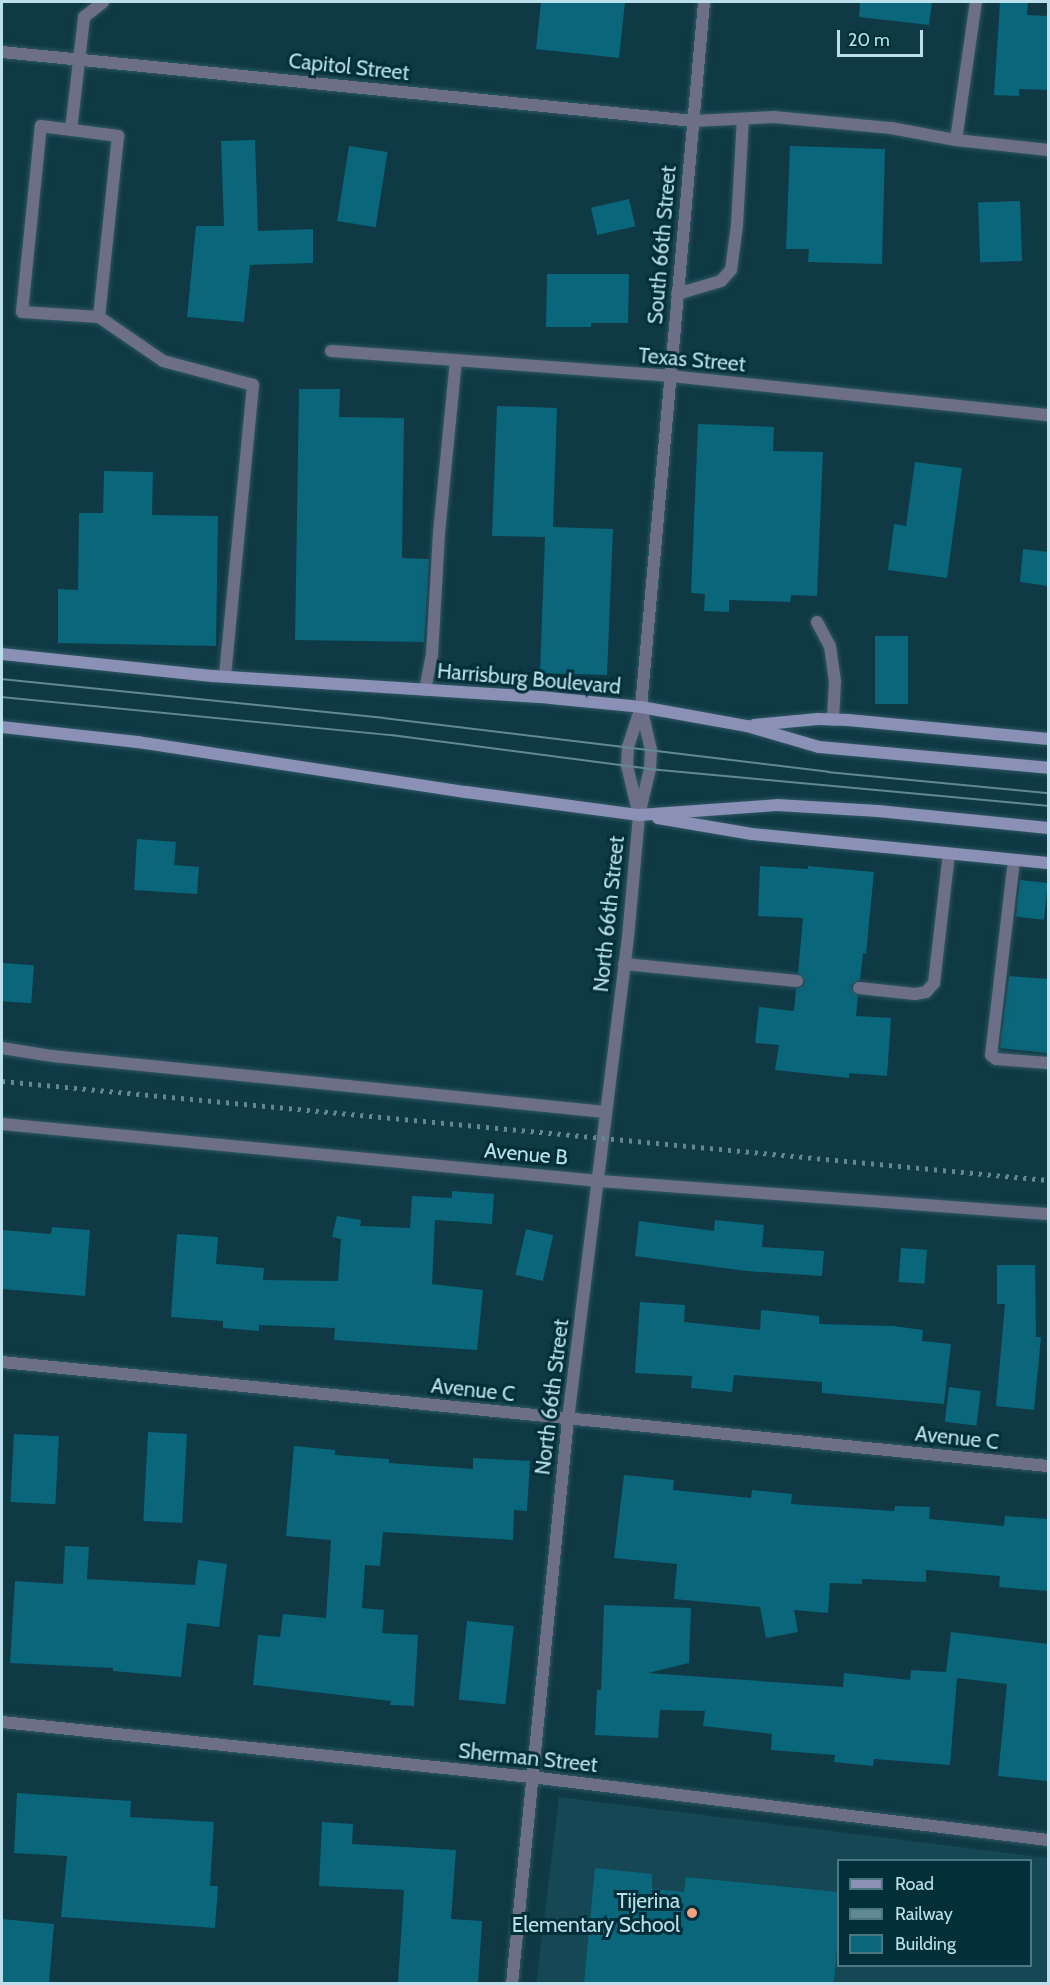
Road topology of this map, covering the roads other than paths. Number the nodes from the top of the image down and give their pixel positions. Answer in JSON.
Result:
{"nodes":[{"id":1,"x":103,"y":2,"type":"edge"},
{"id":2,"x":704,"y":2,"type":"edge"},
{"id":3,"x":976,"y":2,"type":"edge"},
{"id":4,"x":2,"y":52,"type":"edge"},
{"id":5,"x":78,"y":60,"type":"junction"},
{"id":6,"x":743,"y":119,"type":"junction"},
{"id":7,"x":693,"y":122,"type":"junction"},
{"id":8,"x":71,"y":130,"type":"junction"},
{"id":9,"x":956,"y":140,"type":"junction"},
{"id":10,"x":1048,"y":150,"type":"edge"},
{"id":11,"x":677,"y":294,"type":"junction"},
{"id":12,"x":99,"y":317,"type":"junction"},
{"id":13,"x":331,"y":351,"type":"dead end"},
{"id":14,"x":456,"y":361,"type":"junction"},
{"id":15,"x":670,"y":376,"type":"junction"},
{"id":16,"x":1048,"y":415,"type":"edge"},
{"id":17,"x":817,"y":622,"type":"dead end"},
{"id":18,"x":2,"y":654,"type":"edge"},
{"id":19,"x":225,"y":676,"type":"junction"},
{"id":20,"x":424,"y":690,"type":"junction"},
{"id":21,"x":641,"y":707,"type":"junction"},
{"id":22,"x":833,"y":720,"type":"junction"},
{"id":23,"x":747,"y":726,"type":"junction"},
{"id":24,"x":2,"y":727,"type":"edge"},
{"id":25,"x":1048,"y":739,"type":"edge"},
{"id":26,"x":1048,"y":768,"type":"edge"},
{"id":27,"x":639,"y":815,"type":"junction"},
{"id":28,"x":1048,"y":828,"type":"edge"},
{"id":29,"x":949,"y":854,"type":"junction"},
{"id":30,"x":1014,"y":860,"type":"junction"},
{"id":31,"x":1048,"y":863,"type":"edge"},
{"id":32,"x":624,"y":964,"type":"junction"},
{"id":33,"x":797,"y":981,"type":"dead end"},
{"id":34,"x":859,"y":988,"type":"dead end"},
{"id":35,"x":2,"y":1048,"type":"edge"},
{"id":36,"x":1048,"y":1063,"type":"edge"},
{"id":37,"x":605,"y":1112,"type":"junction"},
{"id":38,"x":2,"y":1124,"type":"edge"},
{"id":39,"x":599,"y":1181,"type":"junction"},
{"id":40,"x":1048,"y":1214,"type":"edge"},
{"id":41,"x":2,"y":1362,"type":"edge"},
{"id":42,"x":568,"y":1419,"type":"junction"},
{"id":43,"x":1048,"y":1466,"type":"edge"},
{"id":44,"x":2,"y":1722,"type":"edge"},
{"id":45,"x":531,"y":1777,"type":"junction"},
{"id":46,"x":1048,"y":1840,"type":"edge"},
{"id":47,"x":513,"y":1983,"type":"edge"}],
"edges":[{"from":1,"to":5,"type":"street"},
{"from":2,"to":7,"type":"street","name":"South 66th Street"},
{"from":3,"to":9,"type":"street"},
{"from":4,"to":5,"type":"street","name":"Capitol Street"},
{"from":5,"to":7,"type":"street","name":"Capitol Street"},
{"from":5,"to":8,"type":"street"},
{"from":6,"to":7,"type":"street","name":"Capitol Street"},
{"from":6,"to":9,"type":"street","name":"Capitol Street"},
{"from":6,"to":11,"type":"street"},
{"from":7,"to":11,"type":"street","name":"South 66th Street"},
{"from":8,"to":12,"type":"street"},
{"from":8,"to":12,"type":"street"},
{"from":9,"to":10,"type":"street","name":"Capitol Street"},
{"from":11,"to":15,"type":"street","name":"South 66th Street"},
{"from":12,"to":19,"type":"street"},
{"from":13,"to":14,"type":"street","name":"Texas Street"},
{"from":14,"to":15,"type":"street","name":"Texas Street"},
{"from":14,"to":20,"type":"street"},
{"from":15,"to":16,"type":"street","name":"Texas Street"},
{"from":15,"to":21,"type":"street","name":"South 66th Street"},
{"from":17,"to":22,"type":"street"},
{"from":18,"to":19,"type":"main road","name":"Harrisburg Boulevard"},
{"from":19,"to":20,"type":"main road","name":"Harrisburg Boulevard"},
{"from":20,"to":21,"type":"main road","name":"Harrisburg Boulevard"},
{"from":21,"to":23,"type":"main road","name":"Harrisburg Boulevard"},
{"from":21,"to":27,"type":"street","name":"South 66th Street"},
{"from":21,"to":27,"type":"street","name":"South 66th Street"},
{"from":22,"to":23,"type":"main road"},
{"from":22,"to":25,"type":"main road"},
{"from":23,"to":26,"type":"main road","name":"Harrisburg Boulevard"},
{"from":24,"to":27,"type":"main road"},
{"from":27,"to":28,"type":"main road"},
{"from":27,"to":29,"type":"main road"},
{"from":27,"to":32,"type":"street","name":"North 66th Street"},
{"from":29,"to":30,"type":"main road"},
{"from":29,"to":34,"type":"street"},
{"from":30,"to":31,"type":"main road"},
{"from":30,"to":36,"type":"street"},
{"from":32,"to":33,"type":"street"},
{"from":32,"to":37,"type":"street","name":"North 66th Street"},
{"from":35,"to":37,"type":"street"},
{"from":37,"to":39,"type":"street","name":"North 66th Street"},
{"from":38,"to":39,"type":"street","name":"Avenue B"},
{"from":39,"to":40,"type":"street","name":"Avenue B"},
{"from":39,"to":42,"type":"street","name":"North 66th Street"},
{"from":41,"to":42,"type":"street","name":"Avenue C"},
{"from":42,"to":43,"type":"street","name":"Avenue C"},
{"from":42,"to":45,"type":"street","name":"North 66th Street"},
{"from":44,"to":45,"type":"street","name":"Sherman Street"},
{"from":45,"to":46,"type":"street","name":"Sherman Street"},
{"from":45,"to":47,"type":"street","name":"North 66th Street"}]}
